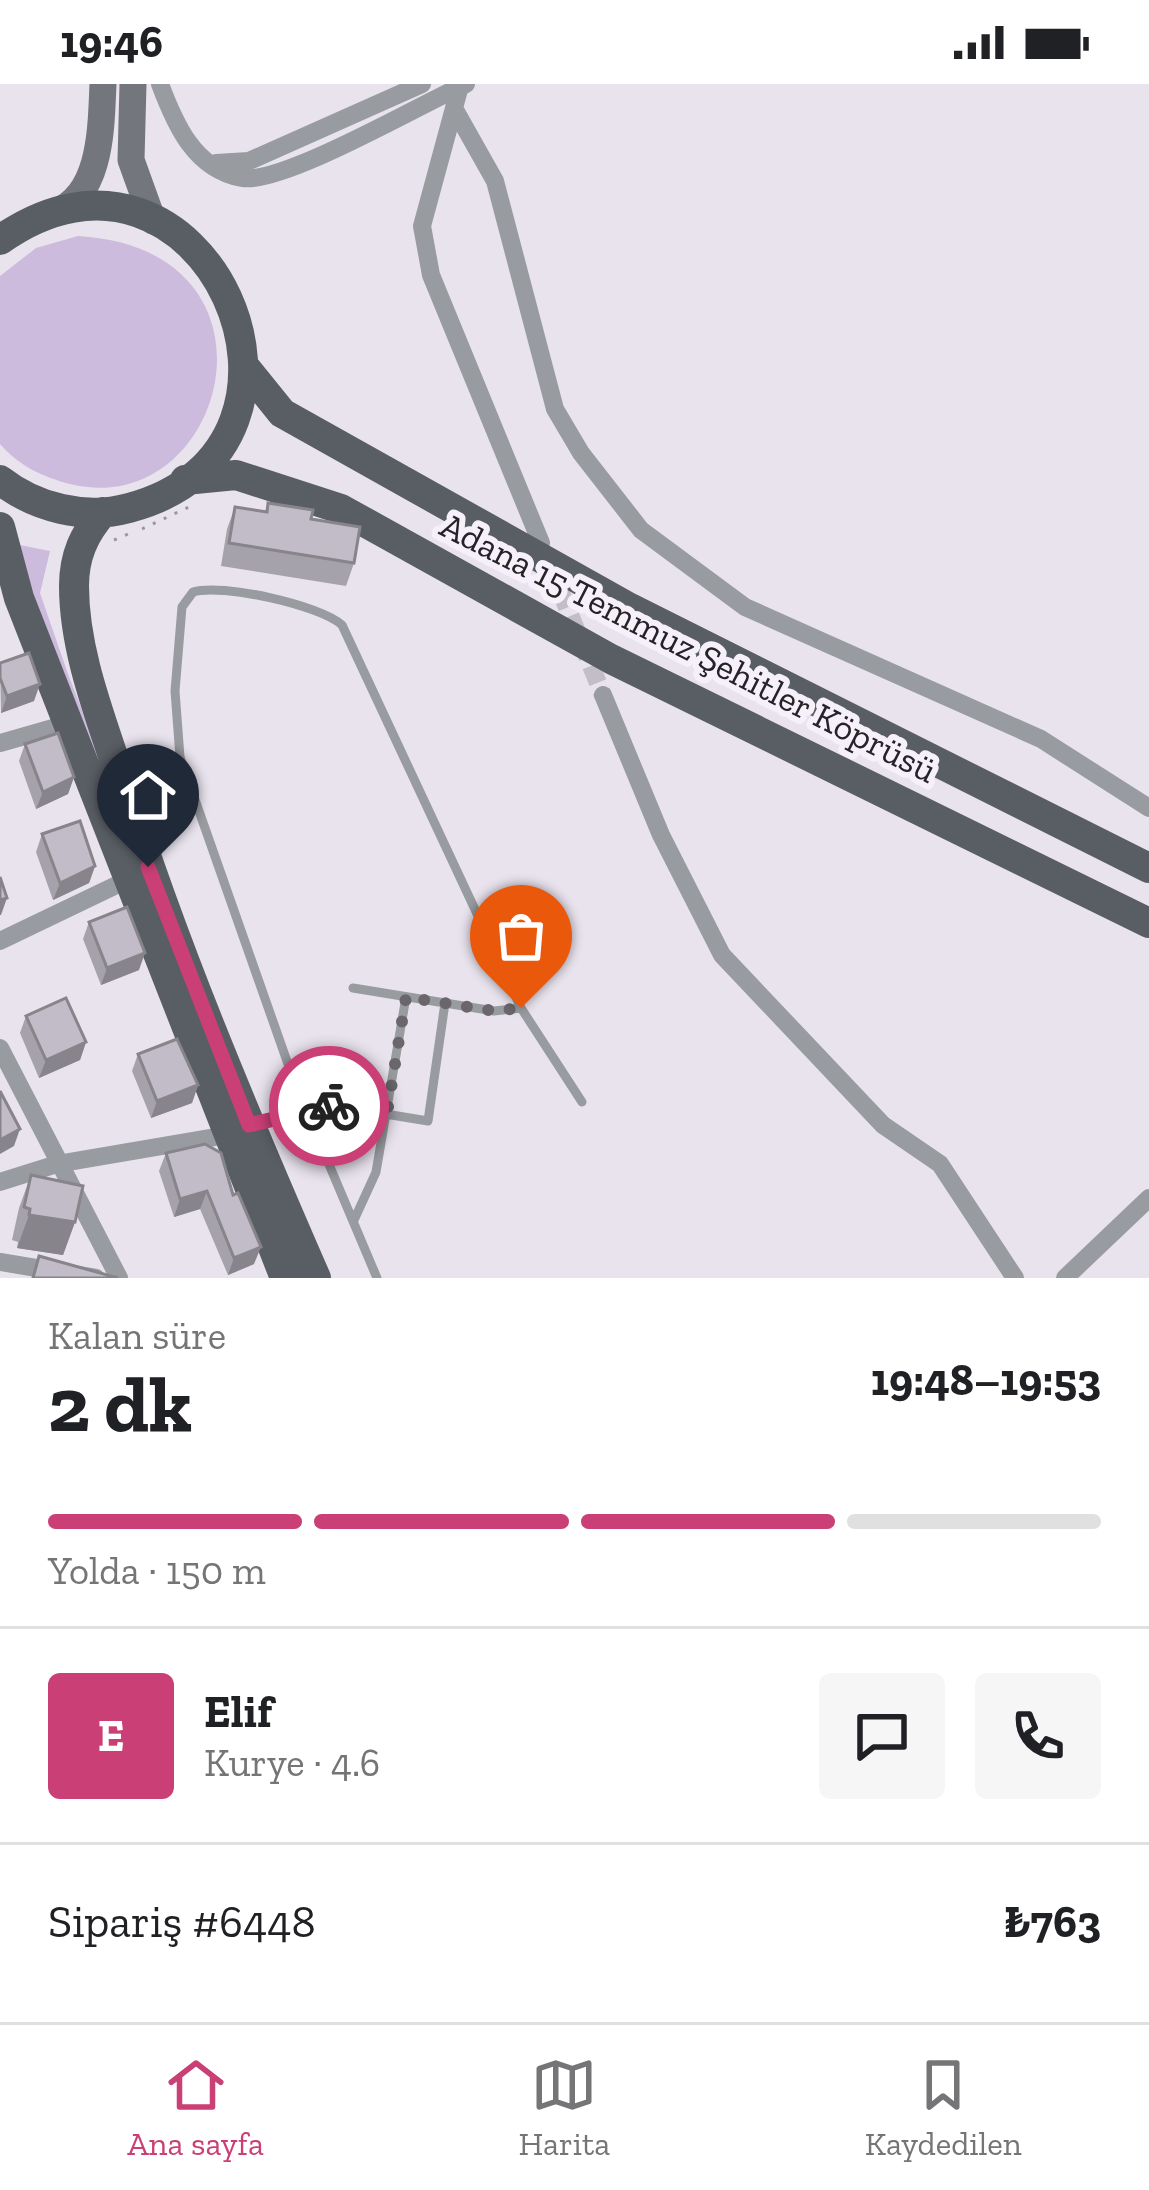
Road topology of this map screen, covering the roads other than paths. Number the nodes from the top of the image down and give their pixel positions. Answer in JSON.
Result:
{"nodes":[{"id":1,"x":103,"y":84,"type":"edge"},
{"id":2,"x":133,"y":84,"type":"edge"},
{"id":3,"x":160,"y":84,"type":"edge"},
{"id":4,"x":422,"y":84,"type":"edge"},
{"id":5,"x":463,"y":85,"type":"edge"},
{"id":6,"x":455,"y":110,"type":"junction"},
{"id":7,"x":173,"y":119,"type":"junction"},
{"id":8,"x":128,"y":136,"type":"junction"},
{"id":9,"x":213,"y":163,"type":"junction"},
{"id":10,"x":55,"y":212,"type":"junction"},
{"id":11,"x":154,"y":221,"type":"junction"},
{"id":12,"x":0,"y":240,"type":"edge"},
{"id":13,"x":244,"y":366,"type":"junction"},
{"id":14,"x":0,"y":480,"type":"edge"},
{"id":15,"x":195,"y":489,"type":"junction"},
{"id":16,"x":103,"y":512,"type":"junction"},
{"id":17,"x":0,"y":527,"type":"edge"},
{"id":18,"x":541,"y":543,"type":"tunnel mouth"},
{"id":19,"x":9,"y":603,"type":"edge"},
{"id":20,"x":603,"y":695,"type":"tunnel mouth"},
{"id":21,"x":67,"y":724,"type":"junction"},
{"id":22,"x":0,"y":743,"type":"edge"},
{"id":23,"x":1149,"y":808,"type":"edge"},
{"id":24,"x":1149,"y":868,"type":"edge"},
{"id":25,"x":128,"y":880,"type":"junction"},
{"id":26,"x":1149,"y":923,"type":"edge"},
{"id":27,"x":0,"y":941,"type":"edge"},
{"id":28,"x":353,"y":988,"type":"dead end"},
{"id":29,"x":406,"y":997,"type":"junction"},
{"id":30,"x":445,"y":1003,"type":"junction"},
{"id":31,"x":521,"y":1008,"type":"junction"},
{"id":32,"x":0,"y":1048,"type":"edge"},
{"id":33,"x":582,"y":1102,"type":"dead end"},
{"id":34,"x":307,"y":1108,"type":"junction"},
{"id":35,"x":387,"y":1113,"type":"junction"},
{"id":36,"x":238,"y":1130,"type":"junction"},
{"id":37,"x":57,"y":1164,"type":"junction"},
{"id":38,"x":0,"y":1182,"type":"edge"},
{"id":39,"x":1149,"y":1198,"type":"edge"},
{"id":40,"x":354,"y":1220,"type":"junction"},
{"id":41,"x":0,"y":1262,"type":"edge"},
{"id":42,"x":96,"y":1278,"type":"edge"},
{"id":43,"x":119,"y":1278,"type":"edge"},
{"id":44,"x":284,"y":1278,"type":"edge"},
{"id":45,"x":316,"y":1278,"type":"edge"},
{"id":46,"x":377,"y":1278,"type":"edge"},
{"id":47,"x":1015,"y":1278,"type":"edge"},
{"id":48,"x":1065,"y":1278,"type":"edge"}],
"edges":[{"from":1,"to":10,"type":"street"},
{"from":2,"to":8,"type":"street"},
{"from":3,"to":7,"type":"street"},
{"from":4,"to":9,"type":"street"},
{"from":5,"to":6,"type":"street"},
{"from":5,"to":9,"type":"street"},
{"from":6,"to":18,"type":"street"},
{"from":6,"to":23,"type":"street"},
{"from":7,"to":8,"type":"street"},
{"from":7,"to":9,"type":"street"},
{"from":8,"to":11,"type":"street"},
{"from":10,"to":11,"type":"main road"},
{"from":10,"to":12,"type":"main road"},
{"from":11,"to":13,"type":"main road"},
{"from":13,"to":15,"type":"main road"},
{"from":13,"to":24,"type":"main road","name":"Adana 15 Temmuz Şehitler Köprüsü"},
{"from":14,"to":16,"type":"main road"},
{"from":15,"to":16,"type":"main road"},
{"from":15,"to":26,"type":"main road","name":"Adana 15 Temmuz Şehitler Köprüsü"},
{"from":16,"to":36,"type":"main road"},
{"from":17,"to":19,"type":"main road"},
{"from":19,"to":21,"type":"main road"},
{"from":20,"to":47,"type":"street"},
{"from":21,"to":22,"type":"street"},
{"from":21,"to":25,"type":"main road"},
{"from":25,"to":27,"type":"street"},
{"from":25,"to":36,"type":"main road"},
{"from":28,"to":29,"type":"lane"},
{"from":29,"to":30,"type":"lane"},
{"from":29,"to":35,"type":"lane"},
{"from":30,"to":31,"type":"lane"},
{"from":30,"to":35,"type":"lane"},
{"from":31,"to":33,"type":"lane"},
{"from":31,"to":34,"type":"lane"},
{"from":32,"to":37,"type":"street"},
{"from":34,"to":35,"type":"lane"},
{"from":34,"to":36,"type":"lane"},
{"from":34,"to":40,"type":"lane"},
{"from":35,"to":40,"type":"lane"},
{"from":36,"to":37,"type":"street"},
{"from":36,"to":44,"type":"main road"},
{"from":36,"to":45,"type":"main road"},
{"from":37,"to":38,"type":"street"},
{"from":37,"to":43,"type":"street"},
{"from":39,"to":48,"type":"street"},
{"from":40,"to":46,"type":"lane"},
{"from":41,"to":42,"type":"street"}]}
